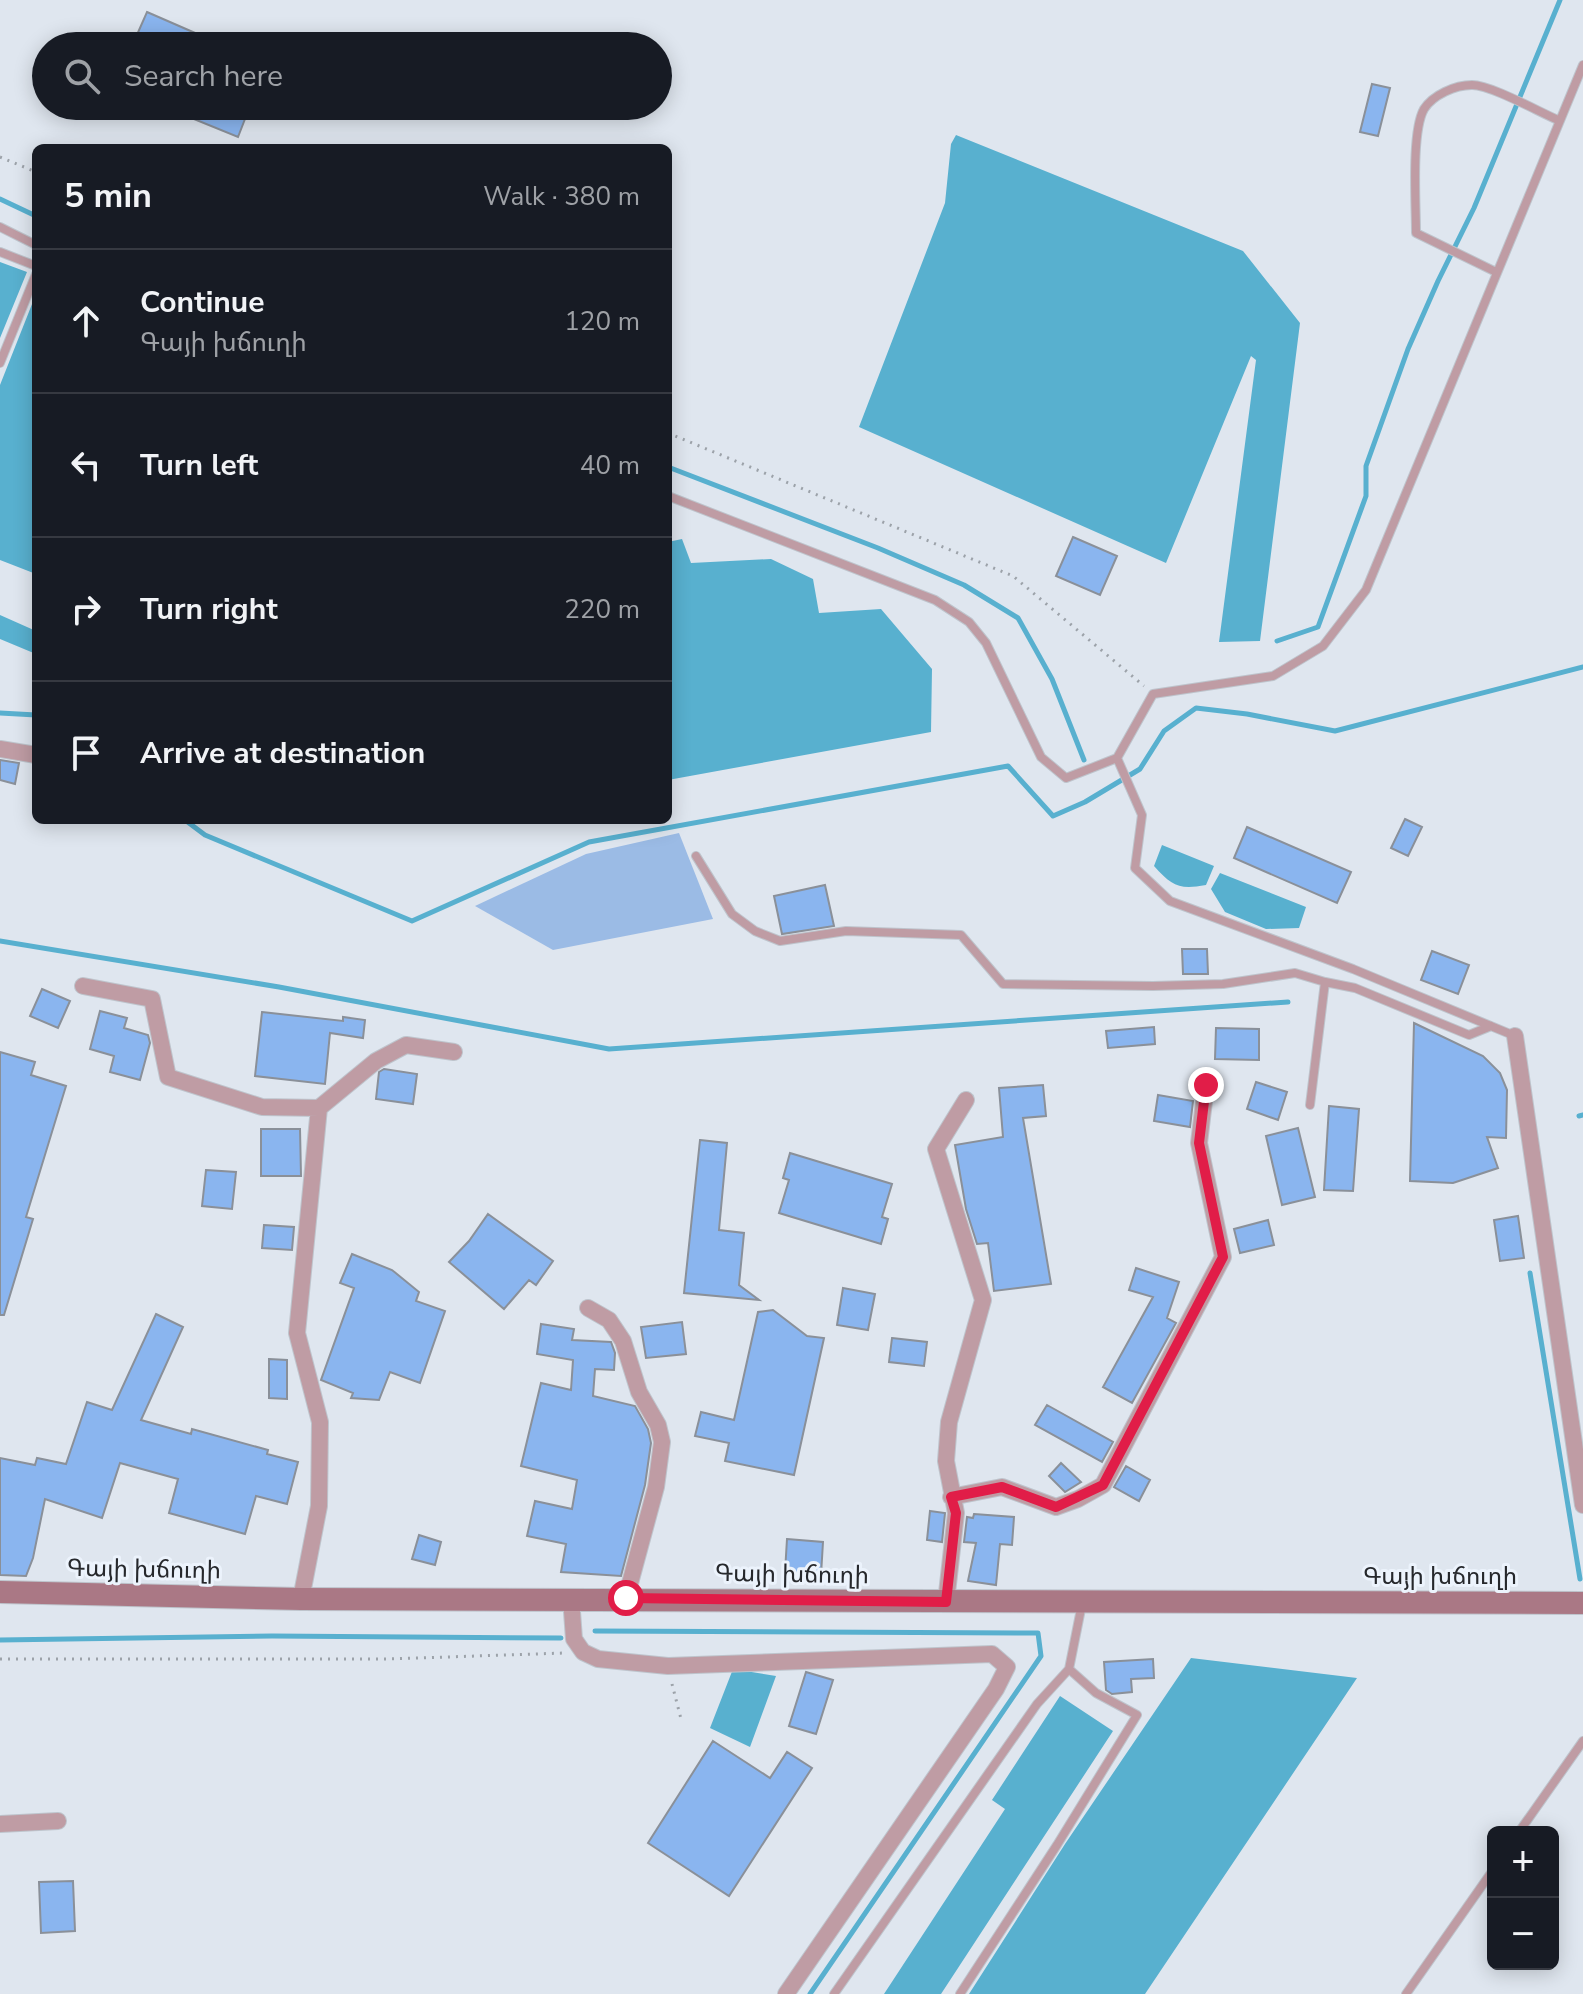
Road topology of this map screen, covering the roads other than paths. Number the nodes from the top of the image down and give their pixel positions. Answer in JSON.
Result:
{"nodes":[{"id":1,"x":1583,"y":65,"type":"edge"},
{"id":2,"x":1558,"y":120,"type":"junction"},
{"id":3,"x":0,"y":227,"type":"edge"},
{"id":4,"x":32,"y":243,"type":"edge"},
{"id":5,"x":0,"y":252,"type":"edge"},
{"id":6,"x":32,"y":264,"type":"edge"},
{"id":7,"x":1496,"y":272,"type":"junction"},
{"id":8,"x":32,"y":284,"type":"edge"},
{"id":9,"x":0,"y":363,"type":"edge"},
{"id":10,"x":672,"y":498,"type":"edge"},
{"id":11,"x":0,"y":749,"type":"edge"},
{"id":12,"x":32,"y":754,"type":"edge"},
{"id":13,"x":1118,"y":761,"type":"junction"},
{"id":14,"x":696,"y":856,"type":"dead end"},
{"id":15,"x":1325,"y":982,"type":"junction"},
{"id":16,"x":83,"y":986,"type":"dead end"},
{"id":17,"x":1491,"y":1026,"type":"junction"},
{"id":18,"x":1515,"y":1036,"type":"joint"},
{"id":19,"x":454,"y":1052,"type":"dead end"},
{"id":20,"x":1206,"y":1085,"type":"dead end"},
{"id":21,"x":966,"y":1100,"type":"dead end"},
{"id":22,"x":1310,"y":1105,"type":"dead end"},
{"id":23,"x":319,"y":1108,"type":"junction"},
{"id":24,"x":588,"y":1308,"type":"dead end"},
{"id":25,"x":951,"y":1497,"type":"junction"},
{"id":26,"x":1583,"y":1505,"type":"edge"},
{"id":27,"x":0,"y":1592,"type":"edge"},
{"id":28,"x":571,"y":1598,"type":"junction"},
{"id":29,"x":626,"y":1598,"type":"junction"},
{"id":30,"x":301,"y":1599,"type":"junction"},
{"id":31,"x":1083,"y":1600,"type":"junction"},
{"id":32,"x":946,"y":1602,"type":"junction"},
{"id":33,"x":1583,"y":1603,"type":"edge"},
{"id":34,"x":1069,"y":1669,"type":"junction"},
{"id":35,"x":1583,"y":1741,"type":"edge"},
{"id":36,"x":58,"y":1821,"type":"dead end"},
{"id":37,"x":0,"y":1824,"type":"edge"},
{"id":38,"x":1523,"y":1826,"type":"edge"},
{"id":39,"x":1487,"y":1879,"type":"edge"},
{"id":40,"x":786,"y":1994,"type":"edge"},
{"id":41,"x":834,"y":1994,"type":"edge"},
{"id":42,"x":960,"y":1994,"type":"edge"},
{"id":43,"x":1406,"y":1994,"type":"edge"}],
"edges":[{"from":1,"to":2,"type":"lane"},
{"from":2,"to":7,"type":"lane"},
{"from":2,"to":7,"type":"lane"},
{"from":3,"to":4,"type":"lane"},
{"from":5,"to":6,"type":"lane"},
{"from":7,"to":13,"type":"lane"},
{"from":8,"to":9,"type":"lane"},
{"from":10,"to":13,"type":"lane"},
{"from":11,"to":12,"type":"street"},
{"from":13,"to":17,"type":"lane"},
{"from":14,"to":15,"type":"lane"},
{"from":15,"to":17,"type":"lane"},
{"from":15,"to":22,"type":"lane"},
{"from":16,"to":23,"type":"street"},
{"from":17,"to":18,"type":"lane"},
{"from":18,"to":26,"type":"street"},
{"from":19,"to":23,"type":"street"},
{"from":20,"to":25,"type":"street"},
{"from":21,"to":25,"type":"street"},
{"from":23,"to":30,"type":"street"},
{"from":24,"to":29,"type":"street"},
{"from":25,"to":32,"type":"street"},
{"from":27,"to":30,"type":"main road","name":"Գայի խճուղի"},
{"from":28,"to":29,"type":"main road","name":"Գայի խճուղի"},
{"from":28,"to":30,"type":"main road","name":"Գայի խճուղի"},
{"from":28,"to":40,"type":"street"},
{"from":29,"to":32,"type":"main road","name":"Գայի խճուղի"},
{"from":31,"to":32,"type":"main road","name":"Գայի խճուղի"},
{"from":31,"to":33,"type":"main road","name":"Գայի խճուղի"},
{"from":31,"to":34,"type":"lane"},
{"from":34,"to":41,"type":"lane"},
{"from":34,"to":42,"type":"lane"},
{"from":35,"to":38,"type":"lane"},
{"from":36,"to":37,"type":"street"},
{"from":39,"to":43,"type":"lane"}]}
